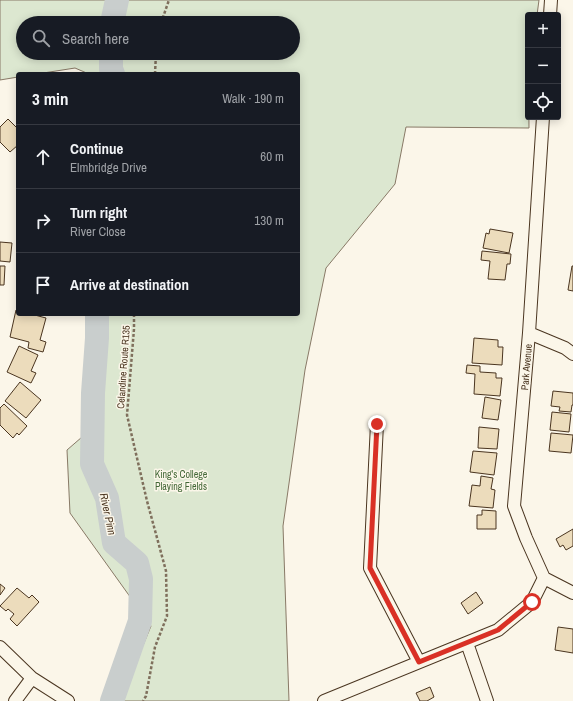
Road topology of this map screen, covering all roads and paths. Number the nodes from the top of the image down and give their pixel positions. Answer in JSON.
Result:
{"nodes":[{"id":1,"x":169,"y":0,"type":"edge"},
{"id":2,"x":551,"y":0,"type":"edge"},
{"id":3,"x":550,"y":12,"type":"edge"},
{"id":4,"x":163,"y":16,"type":"edge"},
{"id":5,"x":156,"y":60,"type":"edge"},
{"id":6,"x":155,"y":72,"type":"edge"},
{"id":7,"x":544,"y":120,"type":"edge"},
{"id":8,"x":134,"y":316,"type":"edge"},
{"id":9,"x":529,"y":333,"type":"junction"},
{"id":10,"x":573,"y":354,"type":"edge"},
{"id":11,"x":377,"y":424,"type":"dead end"},
{"id":12,"x":544,"y":578,"type":"junction"},
{"id":13,"x":573,"y":593,"type":"edge"},
{"id":14,"x":467,"y":643,"type":"junction"},
{"id":15,"x":0,"y":647,"type":"edge"},
{"id":16,"x":419,"y":662,"type":"junction"},
{"id":17,"x":32,"y":678,"type":"junction"},
{"id":18,"x":15,"y":701,"type":"edge"},
{"id":19,"x":68,"y":701,"type":"edge"},
{"id":20,"x":143,"y":701,"type":"edge"},
{"id":21,"x":324,"y":701,"type":"edge"},
{"id":22,"x":488,"y":701,"type":"edge"}],
"edges":[{"from":1,"to":4,"type":"path"},
{"from":2,"to":3,"type":"street"},
{"from":5,"to":6,"type":"path"},
{"from":7,"to":9,"type":"street","name":"Park Avenue"},
{"from":8,"to":20,"type":"path","name":"Celandine Route R135"},
{"from":9,"to":10,"type":"street"},
{"from":9,"to":12,"type":"street","name":"Park Avenue"},
{"from":11,"to":16,"type":"street"},
{"from":12,"to":13,"type":"street"},
{"from":12,"to":14,"type":"street"},
{"from":14,"to":16,"type":"street"},
{"from":14,"to":22,"type":"street"},
{"from":15,"to":17,"type":"street"},
{"from":16,"to":21,"type":"street"},
{"from":17,"to":18,"type":"street"},
{"from":17,"to":19,"type":"street"}]}
